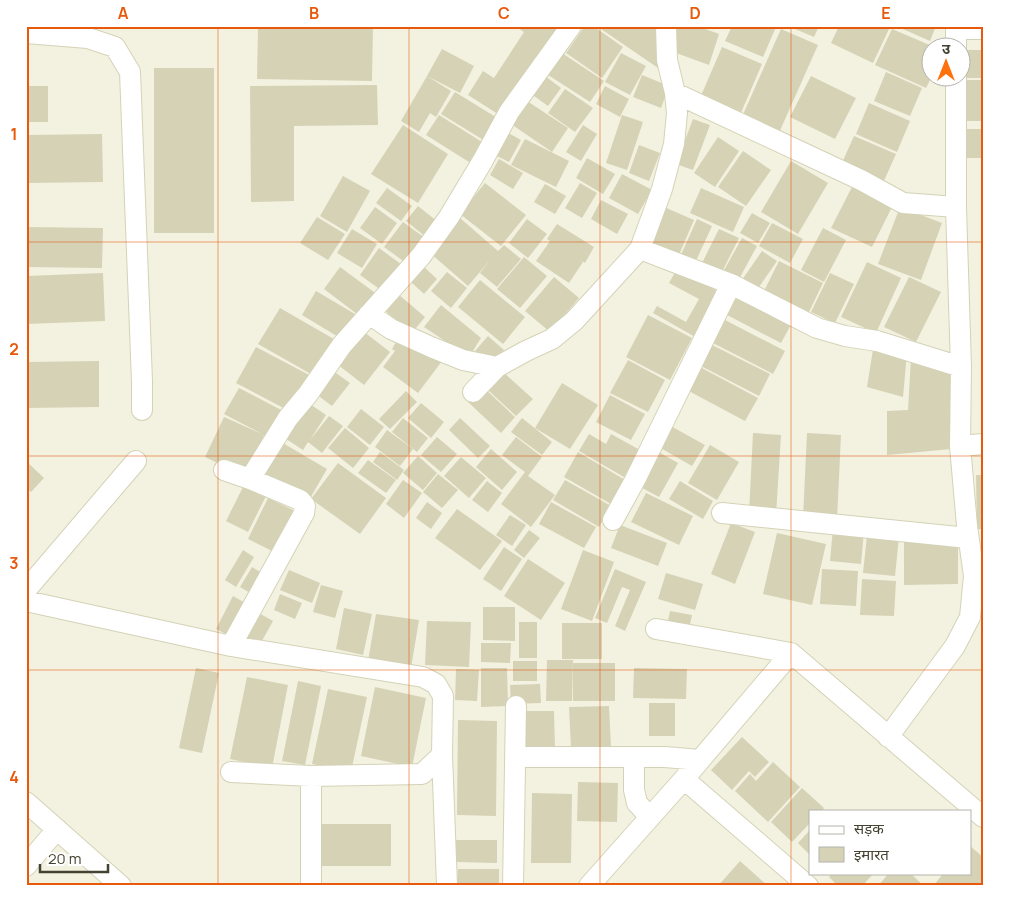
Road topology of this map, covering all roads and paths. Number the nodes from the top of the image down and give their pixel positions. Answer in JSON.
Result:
{"nodes":[{"id":1,"x":571,"y":26,"type":"edge"},
{"id":2,"x":666,"y":26,"type":"edge"},
{"id":3,"x":983,"y":29,"type":"edge"},
{"id":4,"x":26,"y":33,"type":"edge"},
{"id":5,"x":956,"y":34,"type":"edge"},
{"id":6,"x":956,"y":88,"type":"edge"},
{"id":7,"x":675,"y":93,"type":"junction"},
{"id":8,"x":956,"y":207,"type":"junction"},
{"id":9,"x":640,"y":249,"type":"junction"},
{"id":10,"x":732,"y":284,"type":"junction"},
{"id":11,"x":369,"y":314,"type":"junction"},
{"id":12,"x":961,"y":366,"type":"junction"},
{"id":13,"x":497,"y":367,"type":"junction"},
{"id":14,"x":473,"y":392,"type":"dead end"},
{"id":15,"x":142,"y":410,"type":"dead end"},
{"id":16,"x":983,"y":444,"type":"edge"},
{"id":17,"x":960,"y":446,"type":"junction"},
{"id":18,"x":136,"y":462,"type":"dead end"},
{"id":19,"x":224,"y":470,"type":"dead end"},
{"id":20,"x":250,"y":479,"type":"junction"},
{"id":21,"x":722,"y":513,"type":"dead end"},
{"id":22,"x":613,"y":520,"type":"dead end"},
{"id":23,"x":968,"y":538,"type":"junction"},
{"id":24,"x":26,"y":590,"type":"edge"},
{"id":25,"x":26,"y":601,"type":"edge"},
{"id":26,"x":656,"y":629,"type":"dead end"},
{"id":27,"x":231,"y":646,"type":"junction"},
{"id":28,"x":791,"y":653,"type":"junction"},
{"id":29,"x":516,"y":706,"type":"dead end"},
{"id":30,"x":888,"y":737,"type":"junction"},
{"id":31,"x":442,"y":755,"type":"junction"},
{"id":32,"x":515,"y":757,"type":"junction"},
{"id":33,"x":634,"y":757,"type":"junction"},
{"id":34,"x":700,"y":760,"type":"junction"},
{"id":35,"x":231,"y":772,"type":"dead end"},
{"id":36,"x":311,"y":776,"type":"junction"},
{"id":37,"x":684,"y":779,"type":"junction"},
{"id":38,"x":26,"y":802,"type":"edge"},
{"id":39,"x":650,"y":817,"type":"junction"},
{"id":40,"x":983,"y":817,"type":"edge"},
{"id":41,"x":57,"y":829,"type":"junction"},
{"id":42,"x":26,"y":866,"type":"edge"},
{"id":43,"x":120,"y":886,"type":"edge"},
{"id":44,"x":311,"y":886,"type":"edge"},
{"id":45,"x":446,"y":886,"type":"edge"},
{"id":46,"x":513,"y":886,"type":"edge"},
{"id":47,"x":589,"y":886,"type":"edge"},
{"id":48,"x":808,"y":886,"type":"edge"}],
"edges":[{"from":1,"to":11,"type":"street"},
{"from":2,"to":7,"type":"street"},
{"from":3,"to":5,"type":"street"},
{"from":4,"to":15,"type":"street"},
{"from":6,"to":8,"type":"street"},
{"from":7,"to":8,"type":"street"},
{"from":7,"to":9,"type":"street"},
{"from":8,"to":12,"type":"street"},
{"from":9,"to":10,"type":"street"},
{"from":9,"to":13,"type":"street"},
{"from":10,"to":12,"type":"street"},
{"from":10,"to":22,"type":"street"},
{"from":11,"to":13,"type":"street"},
{"from":11,"to":20,"type":"street"},
{"from":12,"to":17,"type":"street"},
{"from":13,"to":14,"type":"street"},
{"from":16,"to":17,"type":"street"},
{"from":17,"to":23,"type":"street"},
{"from":18,"to":24,"type":"street"},
{"from":19,"to":20,"type":"street"},
{"from":20,"to":27,"type":"street"},
{"from":21,"to":23,"type":"street"},
{"from":23,"to":30,"type":"street"},
{"from":25,"to":27,"type":"street"},
{"from":26,"to":28,"type":"street"},
{"from":27,"to":31,"type":"street"},
{"from":28,"to":30,"type":"street"},
{"from":28,"to":34,"type":"street"},
{"from":29,"to":32,"type":"street"},
{"from":30,"to":40,"type":"street"},
{"from":31,"to":36,"type":"street"},
{"from":31,"to":45,"type":"street"},
{"from":32,"to":33,"type":"street"},
{"from":32,"to":46,"type":"street"},
{"from":33,"to":34,"type":"street"},
{"from":33,"to":39,"type":"street"},
{"from":34,"to":37,"type":"street"},
{"from":35,"to":36,"type":"street"},
{"from":36,"to":44,"type":"street"},
{"from":37,"to":39,"type":"street"},
{"from":37,"to":48,"type":"street"},
{"from":38,"to":41,"type":"street"},
{"from":39,"to":47,"type":"street"},
{"from":41,"to":42,"type":"street"},
{"from":41,"to":43,"type":"street"}]}
